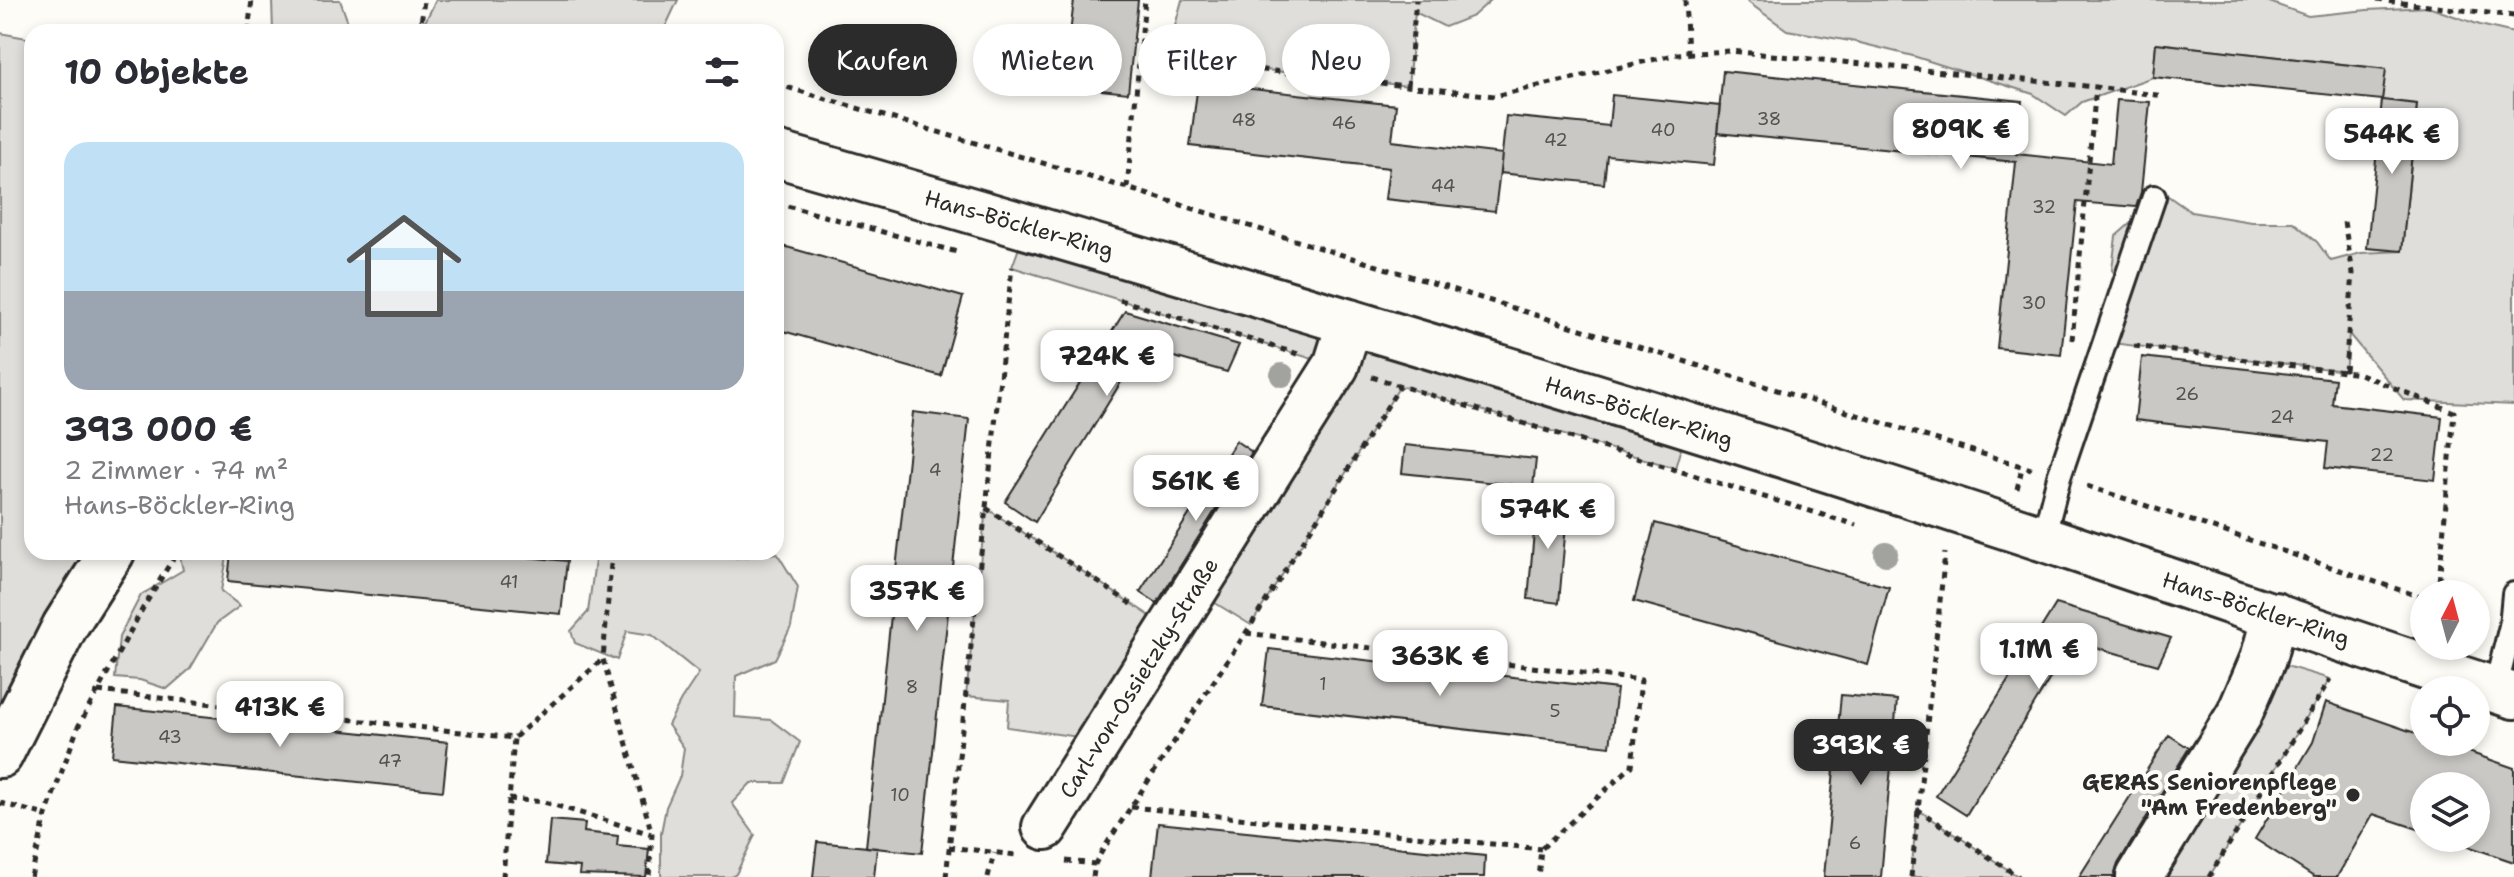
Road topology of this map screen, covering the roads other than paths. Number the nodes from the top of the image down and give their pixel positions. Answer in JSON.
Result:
{"nodes":[{"id":1,"x":784,"y":156,"type":"edge"},
{"id":2,"x":2154,"y":197,"type":"dead end"},
{"id":3,"x":1350,"y":322,"type":"junction"},
{"id":4,"x":2043,"y":539,"type":"junction"},
{"id":5,"x":107,"y":560,"type":"edge"},
{"id":6,"x":2514,"y":594,"type":"edge"},
{"id":7,"x":2275,"y":615,"type":"junction"},
{"id":8,"x":2505,"y":693,"type":"edge"},
{"id":9,"x":0,"y":755,"type":"edge"},
{"id":10,"x":1045,"y":827,"type":"dead end"},
{"id":11,"x":2139,"y":877,"type":"edge"}],
"edges":[{"from":1,"to":3,"type":"street","name":"Hans-Böckler-Ring"},
{"from":2,"to":4,"type":"lane"},
{"from":3,"to":4,"type":"street","name":"Hans-Böckler-Ring"},
{"from":3,"to":10,"type":"street","name":"Carl-von-Ossietzky-Straße"},
{"from":4,"to":7,"type":"street","name":"Hans-Böckler-Ring"},
{"from":5,"to":9,"type":"street"},
{"from":6,"to":8,"type":"lane","name":"Hans-Böckler-Ring"},
{"from":7,"to":8,"type":"street","name":"Hans-Böckler-Ring"},
{"from":7,"to":11,"type":"street"}]}
